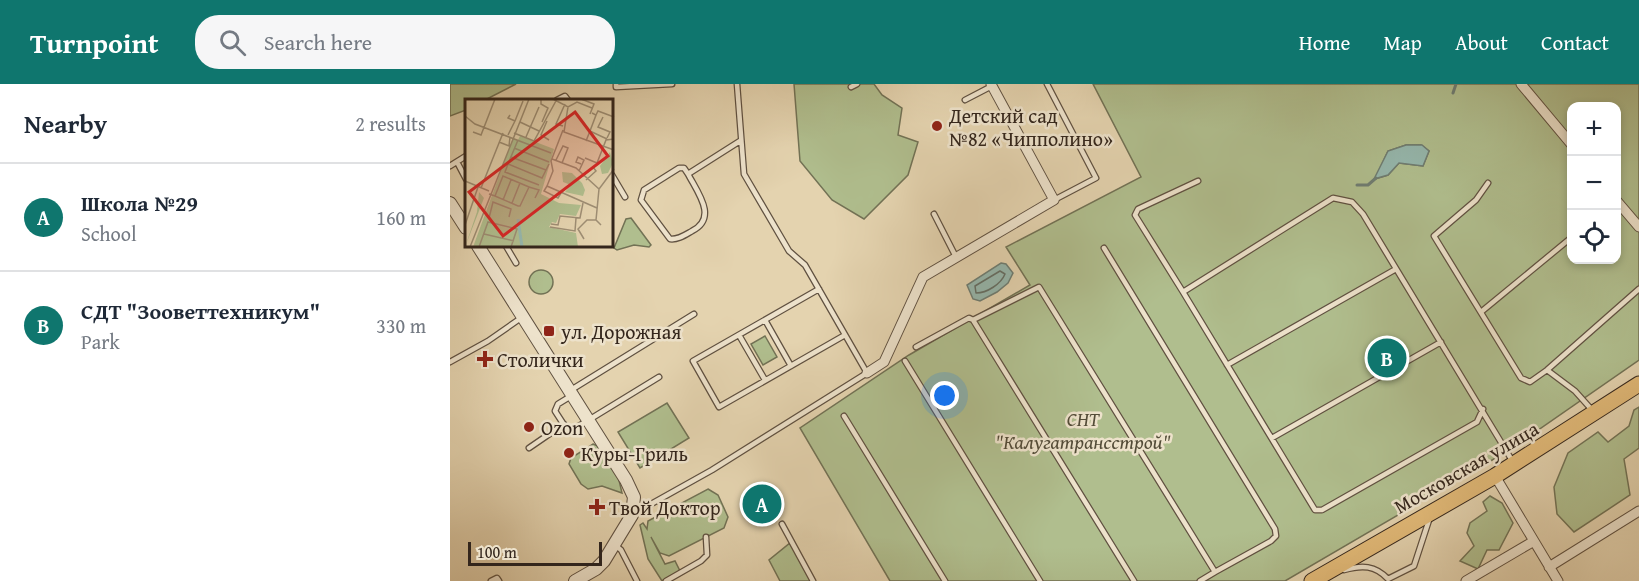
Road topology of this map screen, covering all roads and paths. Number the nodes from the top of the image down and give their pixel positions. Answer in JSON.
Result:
{"nodes":[{"id":1,"x":616,"y":84,"type":"edge"},
{"id":2,"x":672,"y":84,"type":"edge"},
{"id":3,"x":737,"y":84,"type":"edge"},
{"id":4,"x":857,"y":84,"type":"edge"},
{"id":5,"x":1047,"y":84,"type":"edge"},
{"id":6,"x":1521,"y":84,"type":"edge"},
{"id":7,"x":991,"y":85,"type":"edge"},
{"id":8,"x":851,"y":87,"type":"dead end"},
{"id":9,"x":965,"y":100,"type":"dead end"},
{"id":10,"x":1567,"y":140,"type":"edge"},
{"id":11,"x":740,"y":141,"type":"junction"},
{"id":12,"x":465,"y":157,"type":"edge"},
{"id":13,"x":457,"y":162,"type":"junction"},
{"id":14,"x":450,"y":166,"type":"edge"},
{"id":15,"x":688,"y":174,"type":"junction"},
{"id":16,"x":465,"y":176,"type":"edge"},
{"id":17,"x":614,"y":178,"type":"edge"},
{"id":18,"x":1198,"y":181,"type":"dead end"},
{"id":19,"x":1488,"y":183,"type":"dead end"},
{"id":20,"x":625,"y":197,"type":"dead end"},
{"id":21,"x":1054,"y":200,"type":"junction"},
{"id":22,"x":450,"y":202,"type":"edge"},
{"id":23,"x":1621,"y":205,"type":"edge"},
{"id":24,"x":934,"y":214,"type":"dead end"},
{"id":25,"x":465,"y":226,"type":"edge"},
{"id":26,"x":1639,"y":227,"type":"edge"},
{"id":27,"x":1567,"y":241,"type":"edge"},
{"id":28,"x":479,"y":248,"type":"edge"},
{"id":29,"x":507,"y":248,"type":"edge"},
{"id":30,"x":1104,"y":248,"type":"dead end"},
{"id":31,"x":956,"y":257,"type":"junction"},
{"id":32,"x":516,"y":263,"type":"dead end"},
{"id":33,"x":1396,"y":269,"type":"junction"},
{"id":34,"x":819,"y":289,"type":"junction"},
{"id":35,"x":1639,"y":289,"type":"edge"},
{"id":36,"x":1183,"y":292,"type":"junction"},
{"id":37,"x":1481,"y":312,"type":"junction"},
{"id":38,"x":693,"y":314,"type":"dead end"},
{"id":39,"x":523,"y":317,"type":"junction"},
{"id":40,"x":765,"y":320,"type":"junction"},
{"id":41,"x":973,"y":320,"type":"junction"},
{"id":42,"x":739,"y":335,"type":"junction"},
{"id":43,"x":845,"y":335,"type":"junction"},
{"id":44,"x":1441,"y":342,"type":"junction"},
{"id":45,"x":916,"y":347,"type":"dead end"},
{"id":46,"x":905,"y":361,"type":"dead end"},
{"id":47,"x":450,"y":362,"type":"edge"},
{"id":48,"x":1227,"y":365,"type":"junction"},
{"id":49,"x":791,"y":366,"type":"junction"},
{"id":50,"x":1547,"y":370,"type":"junction"},
{"id":51,"x":867,"y":373,"type":"junction"},
{"id":52,"x":659,"y":377,"type":"dead end"},
{"id":53,"x":765,"y":380,"type":"junction"},
{"id":54,"x":1639,"y":384,"type":"edge"},
{"id":55,"x":571,"y":393,"type":"junction"},
{"id":56,"x":1483,"y":409,"type":"junction"},
{"id":57,"x":1595,"y":414,"type":"junction"},
{"id":58,"x":844,"y":416,"type":"dead end"},
{"id":59,"x":588,"y":420,"type":"junction"},
{"id":60,"x":564,"y":424,"type":"junction"},
{"id":61,"x":1272,"y":438,"type":"junction"},
{"id":62,"x":529,"y":448,"type":"dead end"},
{"id":63,"x":1514,"y":464,"type":"junction"},
{"id":64,"x":1495,"y":476,"type":"junction"},
{"id":65,"x":1639,"y":511,"type":"edge"},
{"id":66,"x":1432,"y":512,"type":"junction"},
{"id":67,"x":632,"y":515,"type":"junction"},
{"id":68,"x":782,"y":524,"type":"dead end"},
{"id":69,"x":706,"y":537,"type":"dead end"},
{"id":70,"x":1534,"y":541,"type":"junction"},
{"id":71,"x":614,"y":544,"type":"junction"},
{"id":72,"x":1549,"y":567,"type":"junction"},
{"id":73,"x":1215,"y":572,"type":"junction"},
{"id":74,"x":1314,"y":580,"type":"edge"},
{"id":75,"x":491,"y":581,"type":"edge"},
{"id":76,"x":499,"y":581,"type":"edge"},
{"id":77,"x":575,"y":581,"type":"edge"},
{"id":78,"x":637,"y":581,"type":"edge"},
{"id":79,"x":666,"y":581,"type":"edge"},
{"id":80,"x":813,"y":581,"type":"edge"},
{"id":81,"x":945,"y":581,"type":"edge"},
{"id":82,"x":1040,"y":581,"type":"edge"},
{"id":83,"x":1134,"y":581,"type":"edge"},
{"id":84,"x":1200,"y":581,"type":"edge"},
{"id":85,"x":1466,"y":581,"type":"edge"},
{"id":86,"x":1558,"y":581,"type":"edge"}],
"edges":[{"from":1,"to":2,"type":"lane"},
{"from":3,"to":11,"type":"lane"},
{"from":4,"to":8,"type":"lane"},
{"from":5,"to":21,"type":"lane"},
{"from":6,"to":10,"type":"street"},
{"from":7,"to":9,"type":"lane"},
{"from":7,"to":21,"type":"street"},
{"from":11,"to":15,"type":"lane"},
{"from":11,"to":34,"type":"lane"},
{"from":12,"to":13,"type":"lane"},
{"from":13,"to":14,"type":"lane"},
{"from":13,"to":16,"type":"lane"},
{"from":15,"to":15,"type":"lane"},
{"from":17,"to":20,"type":"lane"},
{"from":18,"to":36,"type":"lane"},
{"from":19,"to":37,"type":"lane"},
{"from":21,"to":31,"type":"street"},
{"from":22,"to":25,"type":"street"},
{"from":23,"to":26,"type":"street"},
{"from":24,"to":31,"type":"lane"},
{"from":27,"to":37,"type":"lane"},
{"from":28,"to":39,"type":"street"},
{"from":29,"to":32,"type":"lane"},
{"from":30,"to":73,"type":"lane"},
{"from":31,"to":51,"type":"street"},
{"from":33,"to":36,"type":"lane"},
{"from":33,"to":44,"type":"lane"},
{"from":33,"to":48,"type":"lane"},
{"from":34,"to":40,"type":"lane"},
{"from":34,"to":43,"type":"lane"},
{"from":35,"to":50,"type":"lane"},
{"from":36,"to":48,"type":"lane"},
{"from":37,"to":50,"type":"lane"},
{"from":38,"to":55,"type":"lane"},
{"from":39,"to":47,"type":"lane"},
{"from":39,"to":55,"type":"street"},
{"from":40,"to":42,"type":"lane"},
{"from":40,"to":49,"type":"lane"},
{"from":41,"to":45,"type":"lane"},
{"from":41,"to":73,"type":"lane"},
{"from":41,"to":83,"type":"lane"},
{"from":42,"to":53,"type":"lane"},
{"from":42,"to":53,"type":"lane"},
{"from":43,"to":49,"type":"lane"},
{"from":43,"to":51,"type":"lane"},
{"from":44,"to":56,"type":"lane"},
{"from":44,"to":61,"type":"lane"},
{"from":46,"to":82,"type":"lane"},
{"from":48,"to":61,"type":"lane"},
{"from":49,"to":53,"type":"lane"},
{"from":50,"to":57,"type":"lane"},
{"from":51,"to":67,"type":"lane"},
{"from":52,"to":59,"type":"lane"},
{"from":54,"to":57,"type":"main road","name":"Московская улица"},
{"from":55,"to":59,"type":"street"},
{"from":55,"to":60,"type":"lane"},
{"from":56,"to":61,"type":"lane"},
{"from":56,"to":63,"type":"lane"},
{"from":57,"to":63,"type":"main road","name":"Московская улица"},
{"from":58,"to":81,"type":"lane"},
{"from":59,"to":60,"type":"lane"},
{"from":59,"to":67,"type":"street"},
{"from":60,"to":62,"type":"lane"},
{"from":63,"to":64,"type":"main road","name":"Московская улица"},
{"from":64,"to":66,"type":"main road","name":"Московская улица"},
{"from":64,"to":70,"type":"street"},
{"from":65,"to":72,"type":"street"},
{"from":66,"to":74,"type":"main road","name":"Московская улица"},
{"from":66,"to":74,"type":"lane"},
{"from":67,"to":71,"type":"street"},
{"from":68,"to":80,"type":"lane"},
{"from":69,"to":79,"type":"lane"},
{"from":70,"to":72,"type":"street"},
{"from":70,"to":85,"type":"street"},
{"from":71,"to":77,"type":"street"},
{"from":71,"to":78,"type":"lane"},
{"from":72,"to":86,"type":"street"},
{"from":73,"to":84,"type":"lane"},
{"from":75,"to":76,"type":"lane"}]}
